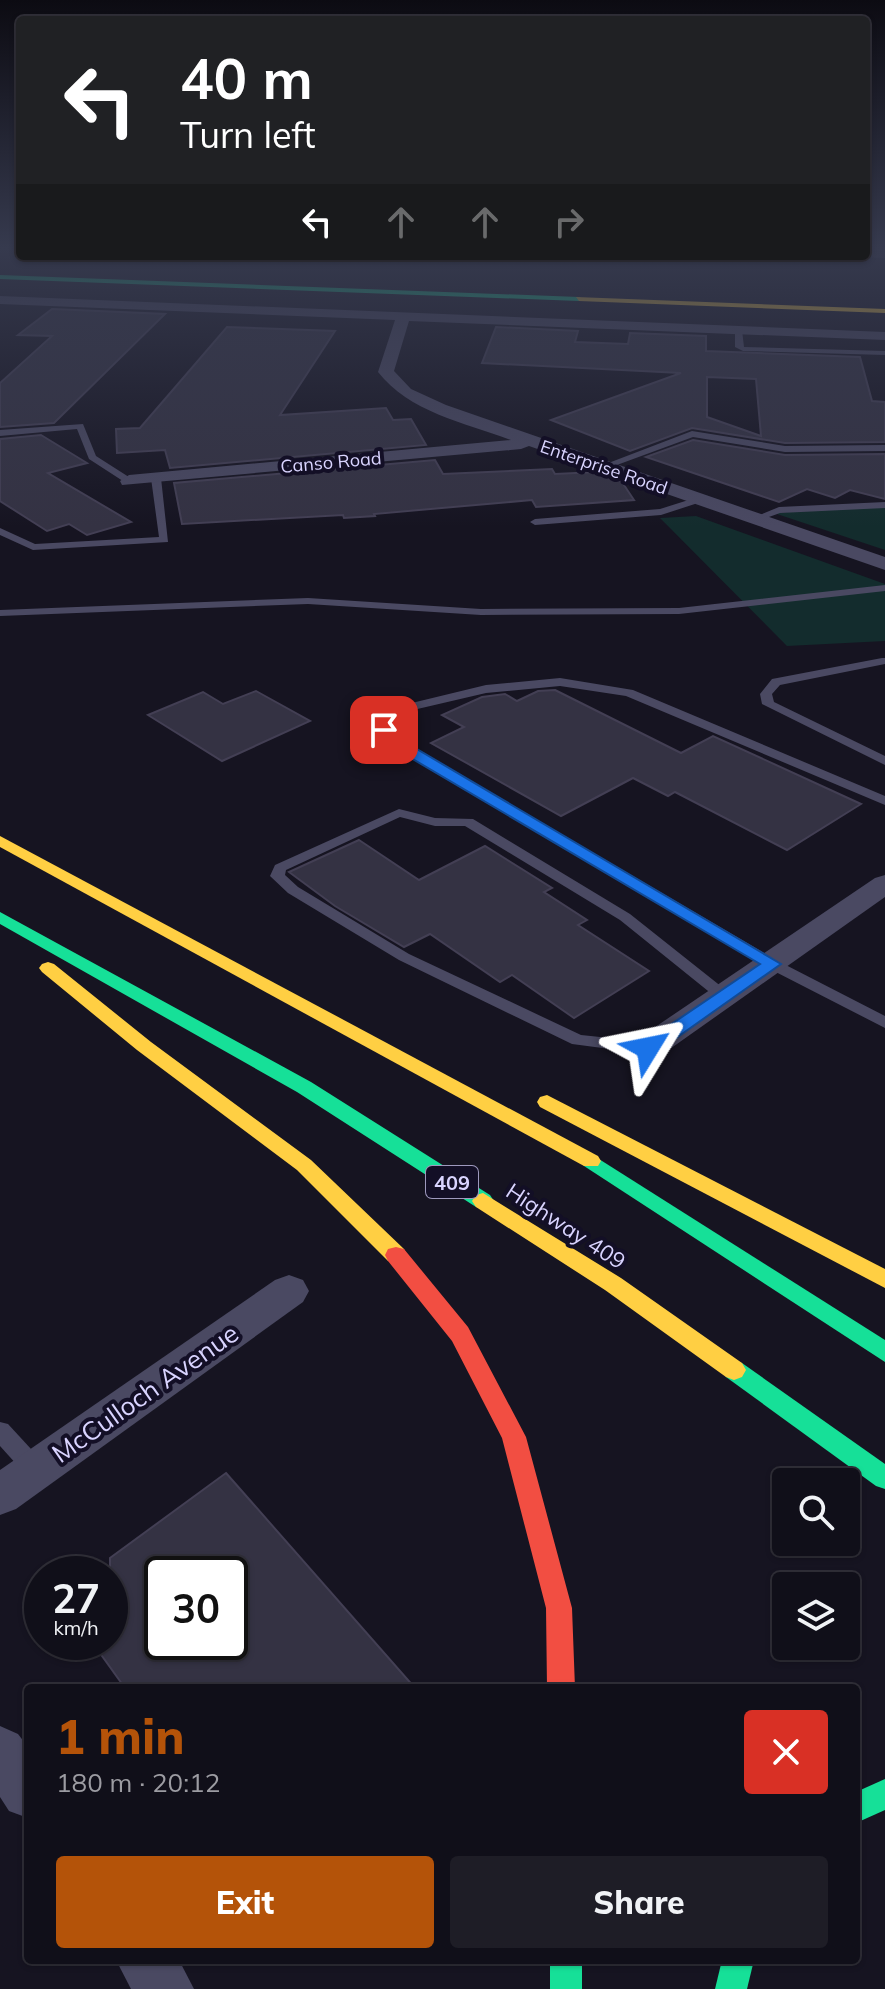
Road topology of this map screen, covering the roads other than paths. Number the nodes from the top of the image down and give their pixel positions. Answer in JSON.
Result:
{"nodes":[{"id":1,"x":395,"y":342,"type":"edge"},
{"id":2,"x":739,"y":342,"type":"edge"},
{"id":3,"x":885,"y":352,"type":"edge"},
{"id":4,"x":0,"y":433,"type":"edge"},
{"id":5,"x":532,"y":443,"type":"junction"},
{"id":6,"x":885,"y":448,"type":"edge"},
{"id":7,"x":603,"y":467,"type":"junction"},
{"id":8,"x":156,"y":478,"type":"junction"},
{"id":9,"x":129,"y":481,"type":"joint"},
{"id":10,"x":698,"y":500,"type":"junction"},
{"id":11,"x":885,"y":505,"type":"edge"},
{"id":12,"x":755,"y":519,"type":"junction"},
{"id":13,"x":535,"y":522,"type":"dead end"},
{"id":14,"x":0,"y":531,"type":"edge"},
{"id":15,"x":885,"y":564,"type":"edge"},
{"id":16,"x":885,"y":588,"type":"edge"},
{"id":17,"x":0,"y":613,"type":"edge"},
{"id":18,"x":882,"y":661,"type":"dead end"},
{"id":19,"x":885,"y":761,"type":"edge"},
{"id":20,"x":885,"y":801,"type":"edge"},
{"id":21,"x":0,"y":841,"type":"edge"},
{"id":22,"x":52,"y":866,"type":"junction"},
{"id":23,"x":885,"y":884,"type":"edge"},
{"id":24,"x":0,"y":917,"type":"edge"},
{"id":25,"x":0,"y":928,"type":"edge"},
{"id":26,"x":254,"y":958,"type":"dead end"},
{"id":27,"x":772,"y":964,"type":"junction"},
{"id":28,"x":724,"y":995,"type":"junction"},
{"id":29,"x":885,"y":1023,"type":"edge"},
{"id":30,"x":648,"y":1048,"type":"joint"},
{"id":31,"x":537,"y":1097,"type":"dead end"},
{"id":32,"x":885,"y":1279,"type":"edge"},
{"id":33,"x":289,"y":1291,"type":"dead end"},
{"id":34,"x":885,"y":1352,"type":"edge"},
{"id":35,"x":0,"y":1431,"type":"edge"},
{"id":36,"x":36,"y":1470,"type":"junction"},
{"id":37,"x":885,"y":1478,"type":"edge"},
{"id":38,"x":0,"y":1495,"type":"edge"},
{"id":39,"x":561,"y":1684,"type":"edge"},
{"id":40,"x":0,"y":1752,"type":"edge"},
{"id":41,"x":24,"y":1786,"type":"edge"},
{"id":42,"x":885,"y":1794,"type":"edge"},
{"id":43,"x":860,"y":1806,"type":"edge"},
{"id":44,"x":148,"y":1964,"type":"edge"},
{"id":45,"x":566,"y":1964,"type":"edge"},
{"id":46,"x":737,"y":1964,"type":"edge"},
{"id":47,"x":165,"y":1989,"type":"edge"},
{"id":48,"x":566,"y":1989,"type":"edge"},
{"id":49,"x":731,"y":1989,"type":"edge"}],
"edges":[{"from":1,"to":5,"type":"street","name":"Enterprise Road"},
{"from":2,"to":3,"type":"lane"},
{"from":4,"to":9,"type":"lane"},
{"from":5,"to":7,"type":"street","name":"Enterprise Road"},
{"from":5,"to":8,"type":"street","name":"Canso Road"},
{"from":6,"to":7,"type":"lane"},
{"from":7,"to":10,"type":"street","name":"Enterprise Road"},
{"from":8,"to":9,"type":"street","name":"Canso Road"},
{"from":8,"to":14,"type":"lane"},
{"from":10,"to":12,"type":"street","name":"Enterprise Road"},
{"from":10,"to":13,"type":"lane"},
{"from":11,"to":12,"type":"lane"},
{"from":12,"to":15,"type":"street","name":"Enterprise Road"},
{"from":16,"to":17,"type":"lane"},
{"from":18,"to":19,"type":"lane"},
{"from":20,"to":27,"type":"lane"},
{"from":21,"to":22,"type":"highway"},
{"from":22,"to":26,"type":"highway"},
{"from":22,"to":34,"type":"highway"},
{"from":23,"to":27,"type":"street"},
{"from":24,"to":37,"type":"highway","name":"Highway 409","number":"409"},
{"from":25,"to":39,"type":"highway"},
{"from":27,"to":28,"type":"street"},
{"from":27,"to":29,"type":"lane"},
{"from":28,"to":30,"type":"street"},
{"from":28,"to":30,"type":"lane"},
{"from":31,"to":32,"type":"highway"},
{"from":33,"to":36,"type":"street","name":"McCulloch Avenue"},
{"from":35,"to":36,"type":"lane"},
{"from":36,"to":38,"type":"street","name":"McCulloch Avenue"},
{"from":40,"to":41,"type":"street"},
{"from":42,"to":43,"type":"highway"},
{"from":44,"to":47,"type":"street"},
{"from":45,"to":48,"type":"highway"},
{"from":46,"to":49,"type":"highway"}]}
